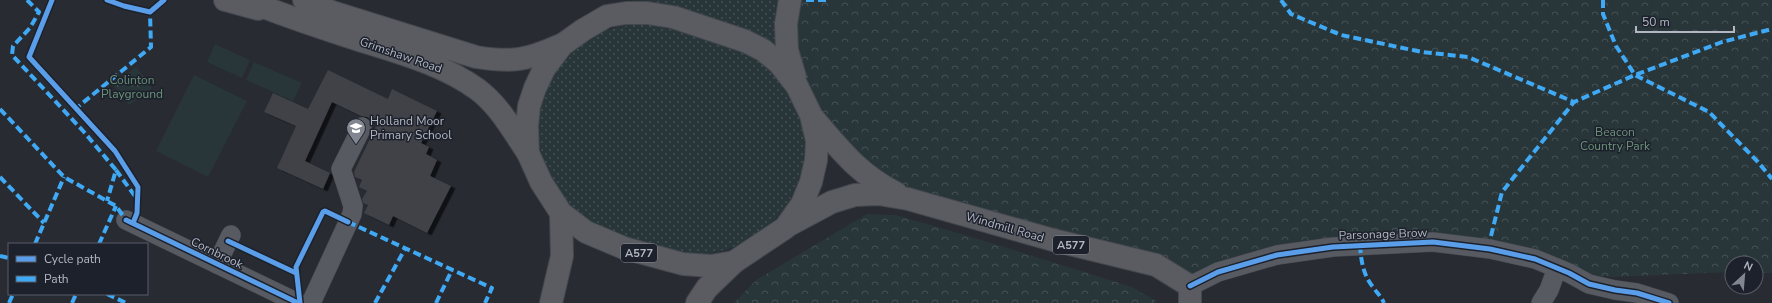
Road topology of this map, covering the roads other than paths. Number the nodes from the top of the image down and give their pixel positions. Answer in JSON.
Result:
{"nodes":[{"id":1,"x":225,"y":0,"type":"edge"},
{"id":2,"x":245,"y":0,"type":"edge"},
{"id":3,"x":304,"y":0,"type":"edge"},
{"id":4,"x":790,"y":0,"type":"edge"},
{"id":5,"x":614,"y":8,"type":"edge"},
{"id":6,"x":300,"y":21,"type":"junction"},
{"id":7,"x":562,"y":45,"type":"junction"},
{"id":8,"x":798,"y":86,"type":"junction"},
{"id":9,"x":811,"y":115,"type":"junction"},
{"id":10,"x":362,"y":127,"type":"dead end"},
{"id":11,"x":528,"y":153,"type":"junction"},
{"id":12,"x":908,"y":199,"type":"junction"},
{"id":13,"x":561,"y":213,"type":"junction"},
{"id":14,"x":126,"y":220,"type":"dead end"},
{"id":15,"x":785,"y":228,"type":"junction"},
{"id":16,"x":231,"y":235,"type":"dead end"},
{"id":17,"x":734,"y":262,"type":"junction"},
{"id":18,"x":217,"y":264,"type":"junction"},
{"id":19,"x":1557,"y":268,"type":"junction"},
{"id":20,"x":1190,"y":294,"type":"edge"},
{"id":21,"x":1533,"y":302,"type":"edge"},
{"id":22,"x":298,"y":303,"type":"edge"},
{"id":23,"x":311,"y":303,"type":"edge"},
{"id":24,"x":551,"y":303,"type":"edge"},
{"id":25,"x":697,"y":303,"type":"edge"},
{"id":26,"x":1669,"y":303,"type":"edge"}],
"edges":[{"from":1,"to":6,"type":"main road"},
{"from":2,"to":6,"type":"main road","name":"Grimshaw Road"},
{"from":3,"to":7,"type":"main road","name":"Grimshaw Road"},
{"from":4,"to":8,"type":"main road","number":"A577"},
{"from":5,"to":7,"type":"main road","number":"A577"},
{"from":5,"to":8,"type":"main road","number":"A577"},
{"from":6,"to":11,"type":"main road","name":"Grimshaw Road"},
{"from":7,"to":11,"type":"main road","number":"A577"},
{"from":8,"to":9,"type":"main road","number":"A577"},
{"from":9,"to":12,"type":"main road","name":"Windmill Road","number":"A577"},
{"from":9,"to":15,"type":"main road","number":"A577"},
{"from":10,"to":23,"type":"street"},
{"from":11,"to":13,"type":"main road","number":"A577"},
{"from":12,"to":15,"type":"main road","name":"Windmill Road","number":"A577"},
{"from":12,"to":20,"type":"main road","name":"Windmill Road","number":"A577"},
{"from":13,"to":17,"type":"main road","number":"A577"},
{"from":13,"to":24,"type":"main road"},
{"from":14,"to":18,"type":"street","name":"Cornbrook"},
{"from":15,"to":17,"type":"main road","number":"A577"},
{"from":16,"to":18,"type":"street","name":"Cornbrook"},
{"from":17,"to":25,"type":"main road","number":"A577"},
{"from":18,"to":22,"type":"street","name":"Cornbrook"},
{"from":19,"to":20,"type":"street","name":"Parsonage Brow"},
{"from":19,"to":21,"type":"street"},
{"from":19,"to":26,"type":"street","name":"Parsonage Brow"}]}
